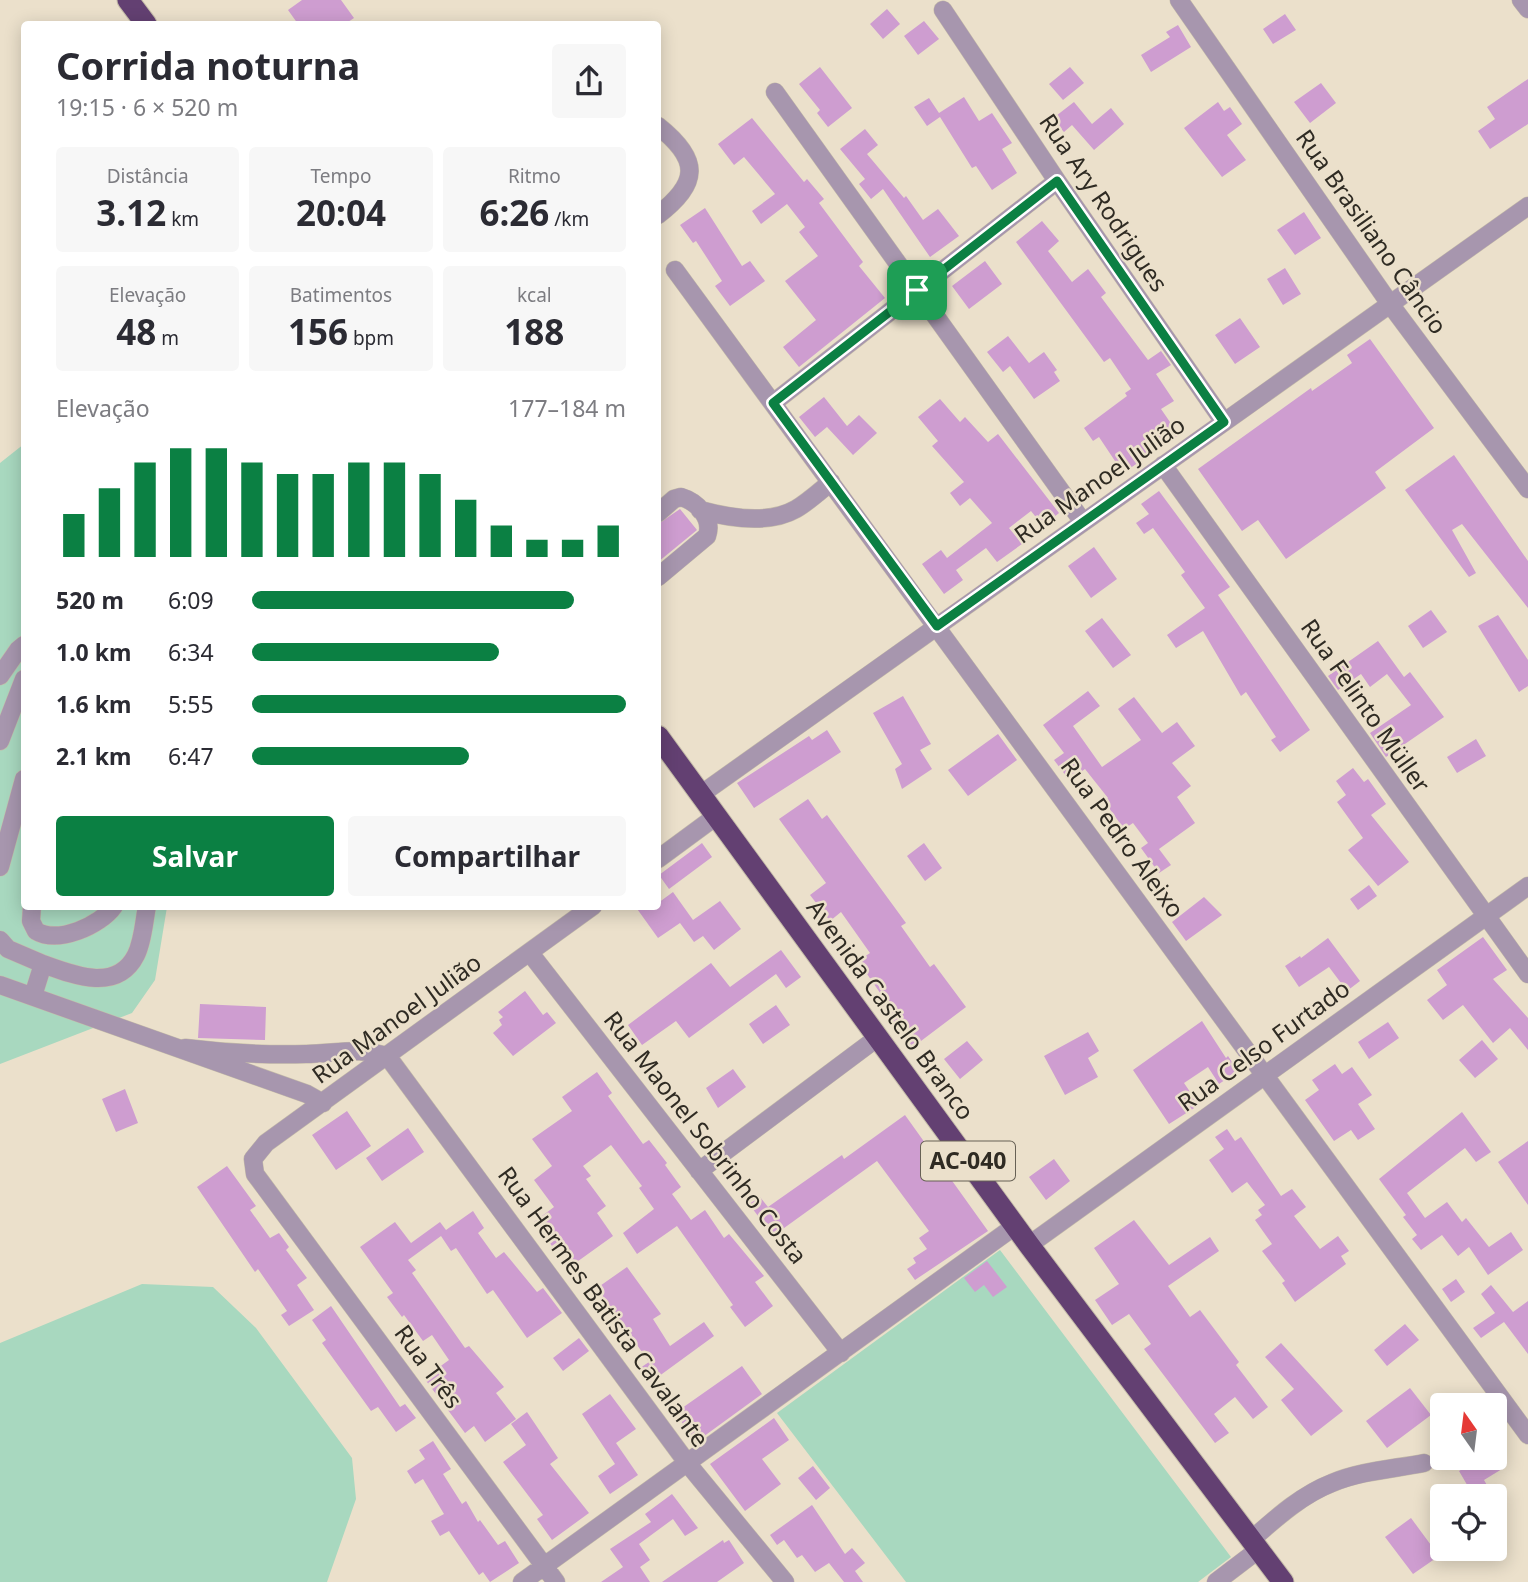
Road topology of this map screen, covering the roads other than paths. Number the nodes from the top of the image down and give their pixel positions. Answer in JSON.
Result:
{"nodes":[{"id":1,"x":128,"y":0,"type":"edge"},
{"id":2,"x":1179,"y":0,"type":"edge"},
{"id":3,"x":1521,"y":0,"type":"edge"},
{"id":4,"x":1528,"y":9,"type":"edge"},
{"id":5,"x":943,"y":10,"type":"dead end"},
{"id":6,"x":144,"y":21,"type":"edge"},
{"id":7,"x":775,"y":92,"type":"dead end"},
{"id":8,"x":661,"y":129,"type":"edge"},
{"id":9,"x":1057,"y":181,"type":"junction"},
{"id":10,"x":1528,"y":206,"type":"edge"},
{"id":11,"x":661,"y":213,"type":"edge"},
{"id":12,"x":675,"y":270,"type":"dead end"},
{"id":13,"x":917,"y":290,"type":"junction"},
{"id":14,"x":1390,"y":304,"type":"junction"},
{"id":15,"x":773,"y":403,"type":"junction"},
{"id":16,"x":1224,"y":422,"type":"junction"},
{"id":17,"x":1163,"y":465,"type":"junction"},
{"id":18,"x":831,"y":482,"type":"junction"},
{"id":19,"x":1528,"y":489,"type":"edge"},
{"id":20,"x":700,"y":509,"type":"junction"},
{"id":21,"x":661,"y":510,"type":"edge"},
{"id":22,"x":1083,"y":522,"type":"junction"},
{"id":23,"x":661,"y":574,"type":"edge"},
{"id":24,"x":937,"y":626,"type":"junction"},
{"id":25,"x":21,"y":648,"type":"edge"},
{"id":26,"x":0,"y":676,"type":"edge"},
{"id":27,"x":21,"y":687,"type":"edge"},
{"id":28,"x":661,"y":740,"type":"edge"},
{"id":29,"x":0,"y":741,"type":"edge"},
{"id":30,"x":21,"y":790,"type":"edge"},
{"id":31,"x":699,"y":795,"type":"junction"},
{"id":32,"x":715,"y":817,"type":"junction"},
{"id":33,"x":661,"y":857,"type":"edge"},
{"id":34,"x":0,"y":867,"type":"edge"},
{"id":35,"x":1528,"y":886,"type":"edge"},
{"id":36,"x":32,"y":910,"type":"edge"},
{"id":37,"x":109,"y":910,"type":"edge"},
{"id":38,"x":146,"y":910,"type":"edge"},
{"id":39,"x":588,"y":910,"type":"edge"},
{"id":40,"x":1486,"y":917,"type":"junction"},
{"id":41,"x":0,"y":940,"type":"edge"},
{"id":42,"x":530,"y":953,"type":"junction"},
{"id":43,"x":43,"y":964,"type":"junction"},
{"id":44,"x":1528,"y":974,"type":"edge"},
{"id":45,"x":0,"y":985,"type":"edge"},
{"id":46,"x":33,"y":996,"type":"junction"},
{"id":47,"x":877,"y":1038,"type":"junction"},
{"id":48,"x":185,"y":1048,"type":"junction"},
{"id":49,"x":388,"y":1057,"type":"junction"},
{"id":50,"x":1265,"y":1075,"type":"junction"},
{"id":51,"x":323,"y":1103,"type":"junction"},
{"id":52,"x":699,"y":1171,"type":"junction"},
{"id":53,"x":261,"y":1182,"type":"joint"},
{"id":54,"x":1015,"y":1226,"type":"junction"},
{"id":55,"x":1029,"y":1245,"type":"junction"},
{"id":56,"x":841,"y":1353,"type":"junction"},
{"id":57,"x":1528,"y":1435,"type":"edge"},
{"id":58,"x":688,"y":1464,"type":"junction"},
{"id":59,"x":1424,"y":1464,"type":"dead end"},
{"id":60,"x":1254,"y":1545,"type":"junction"},
{"id":61,"x":545,"y":1566,"type":"junction"},
{"id":62,"x":522,"y":1582,"type":"edge"},
{"id":63,"x":556,"y":1582,"type":"edge"},
{"id":64,"x":785,"y":1582,"type":"edge"},
{"id":65,"x":1216,"y":1582,"type":"edge"},
{"id":66,"x":1283,"y":1582,"type":"edge"}],
"edges":[{"from":1,"to":6,"type":"highway"},
{"from":2,"to":14,"type":"street","name":"Rua Brasiliano Câncio"},
{"from":3,"to":4,"type":"street"},
{"from":5,"to":9,"type":"street","name":"Rua Ary Rodrigues"},
{"from":7,"to":13,"type":"street"},
{"from":8,"to":11,"type":"street"},
{"from":9,"to":13,"type":"street"},
{"from":9,"to":16,"type":"street","name":"Rua Ary Rodrigues"},
{"from":10,"to":14,"type":"street","name":"Rua Manoel Julião"},
{"from":12,"to":15,"type":"street","name":"Rua Pedro Aleixo"},
{"from":13,"to":15,"type":"street"},
{"from":13,"to":22,"type":"street"},
{"from":14,"to":16,"type":"street","name":"Rua Manoel Julião"},
{"from":14,"to":19,"type":"street","name":"Rua Brasiliano Câncio"},
{"from":15,"to":18,"type":"street","name":"Rua Pedro Aleixo"},
{"from":16,"to":17,"type":"street","name":"Rua Manoel Julião"},
{"from":17,"to":22,"type":"street","name":"Rua Manoel Julião"},
{"from":17,"to":40,"type":"street","name":"Rua Felinto Müller"},
{"from":18,"to":20,"type":"street"},
{"from":18,"to":24,"type":"street","name":"Rua Pedro Aleixo"},
{"from":20,"to":21,"type":"street"},
{"from":20,"to":23,"type":"street"},
{"from":22,"to":24,"type":"street","name":"Rua Manoel Julião"},
{"from":24,"to":31,"type":"street","name":"Rua Manoel Julião"},
{"from":24,"to":50,"type":"street","name":"Rua Pedro Aleixo"},
{"from":25,"to":26,"type":"street"},
{"from":27,"to":29,"type":"street"},
{"from":28,"to":31,"type":"highway","name":"Avenida Castelo Branco","number":"AC-040"},
{"from":30,"to":34,"type":"street"},
{"from":31,"to":32,"type":"highway","name":"Avenida Castelo Branco","number":"AC-040"},
{"from":32,"to":33,"type":"street"},
{"from":32,"to":47,"type":"highway","name":"Avenida Castelo Branco","number":"AC-040"},
{"from":35,"to":40,"type":"street","name":"Rua Celso Furtado"},
{"from":36,"to":37,"type":"street"},
{"from":38,"to":43,"type":"street"},
{"from":39,"to":42,"type":"street","name":"Rua Manoel Julião"},
{"from":40,"to":44,"type":"street","name":"Rua Felinto Müller"},
{"from":40,"to":50,"type":"street","name":"Rua Celso Furtado"},
{"from":41,"to":43,"type":"street"},
{"from":42,"to":49,"type":"street","name":"Rua Manoel Julião"},
{"from":42,"to":52,"type":"street","name":"Rua Maonel Sobrinho Costa"},
{"from":43,"to":46,"type":"street"},
{"from":45,"to":46,"type":"street"},
{"from":46,"to":48,"type":"street"},
{"from":47,"to":52,"type":"street"},
{"from":47,"to":54,"type":"highway","name":"Avenida Castelo Branco","number":"AC-040"},
{"from":48,"to":49,"type":"street"},
{"from":48,"to":51,"type":"street"},
{"from":49,"to":51,"type":"street","name":"Rua Manoel Julião"},
{"from":49,"to":58,"type":"street","name":"Rua Hermes Batista Cavalante"},
{"from":50,"to":55,"type":"street","name":"Rua Celso Furtado"},
{"from":50,"to":57,"type":"street","name":"Rua Pedro Aleixo"},
{"from":51,"to":53,"type":"street","name":"Rua Manoel Julião"},
{"from":52,"to":56,"type":"street","name":"Rua Maonel Sobrinho Costa"},
{"from":53,"to":61,"type":"street","name":"Rua Três"},
{"from":54,"to":55,"type":"highway","name":"Avenida Castelo Branco","number":"AC-040"},
{"from":54,"to":56,"type":"street"},
{"from":55,"to":60,"type":"highway","name":"Avenida Castelo Branco","number":"AC-040"},
{"from":56,"to":58,"type":"street"},
{"from":58,"to":61,"type":"street"},
{"from":58,"to":64,"type":"street","name":"Rua Hermes Batista Cavalante"},
{"from":59,"to":60,"type":"street"},
{"from":60,"to":65,"type":"street"},
{"from":60,"to":66,"type":"highway","name":"Avenida Castelo Branco","number":"AC-040"},
{"from":61,"to":62,"type":"street"},
{"from":61,"to":63,"type":"street","name":"Rua Três"}]}
